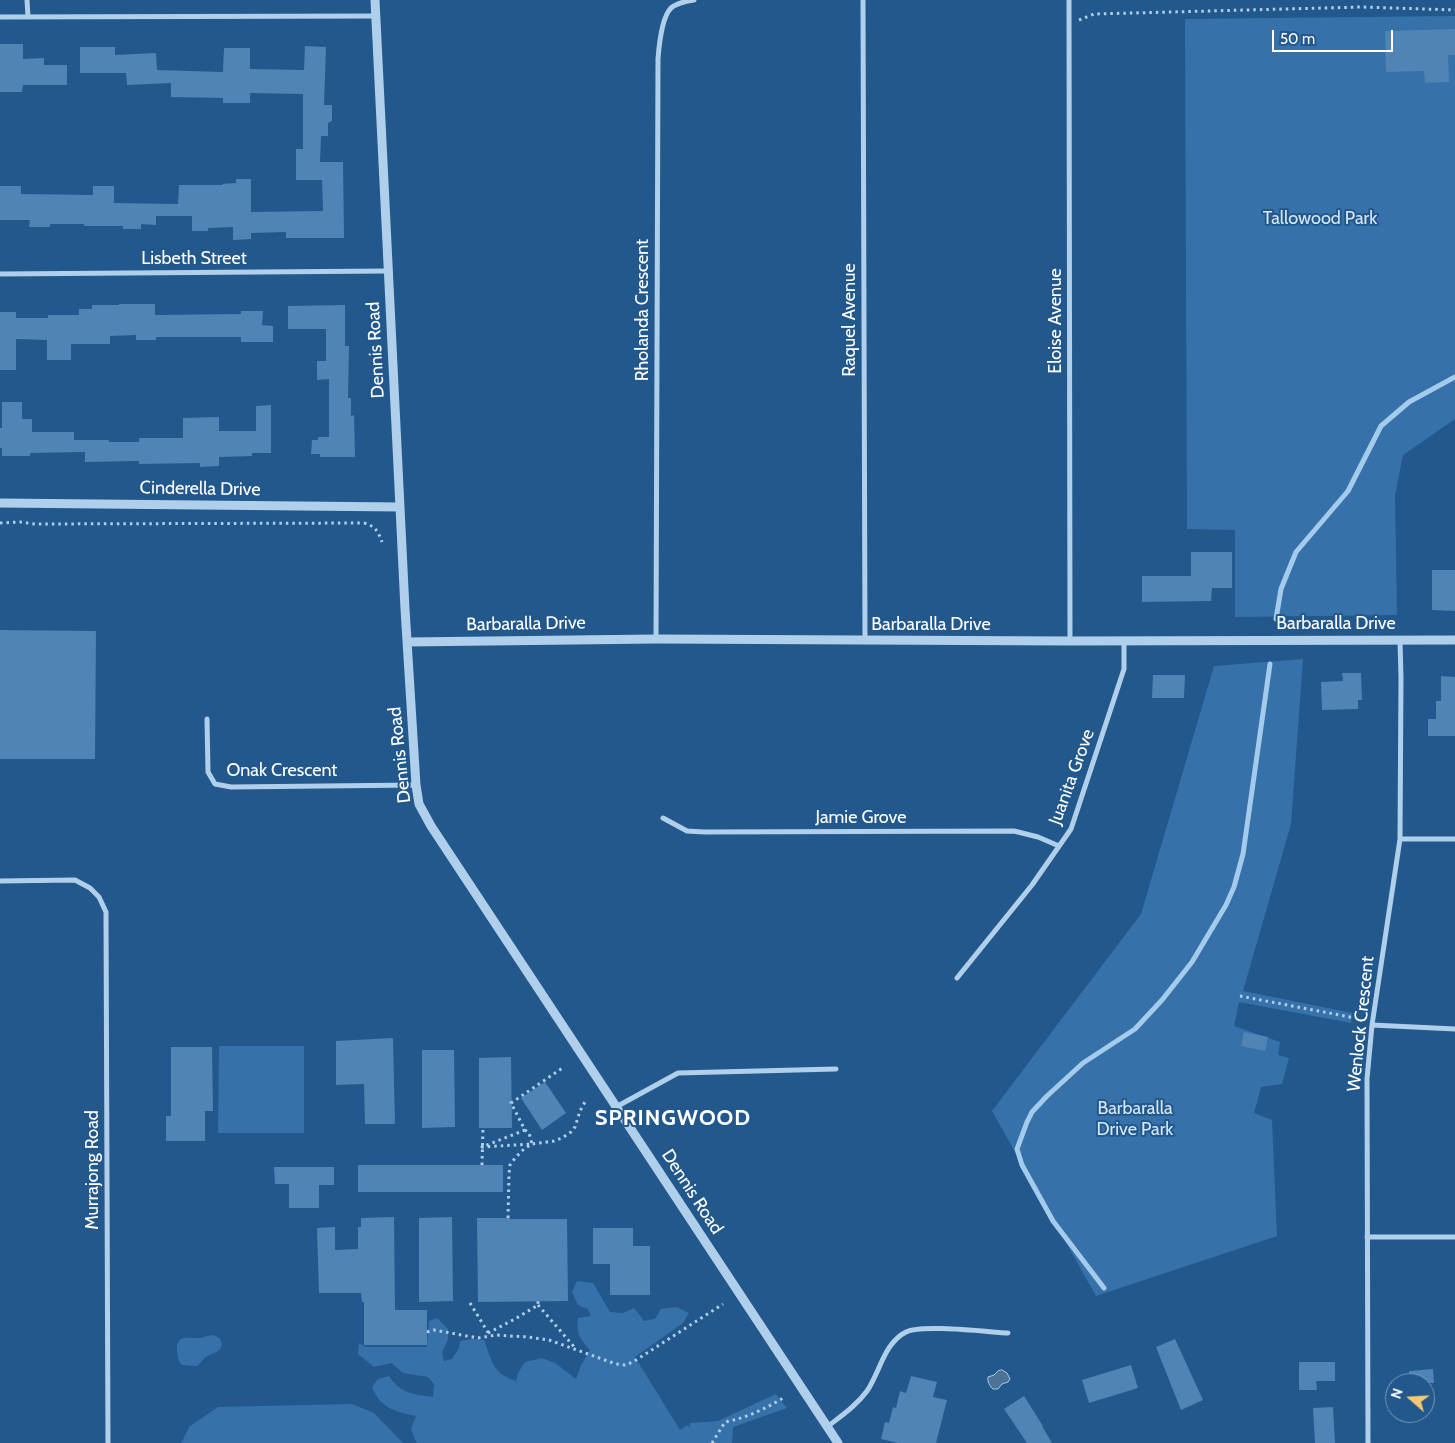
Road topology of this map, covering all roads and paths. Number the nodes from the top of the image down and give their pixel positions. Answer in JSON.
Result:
{"nodes":[{"id":1,"x":27,"y":0,"type":"edge"},
{"id":2,"x":375,"y":0,"type":"edge"},
{"id":3,"x":694,"y":0,"type":"edge"},
{"id":4,"x":863,"y":0,"type":"edge"},
{"id":5,"x":1069,"y":0,"type":"edge"},
{"id":6,"x":1455,"y":10,"type":"edge"},
{"id":7,"x":376,"y":16,"type":"junction"},
{"id":8,"x":0,"y":17,"type":"edge"},
{"id":9,"x":28,"y":17,"type":"junction"},
{"id":10,"x":1069,"y":23,"type":"junction"},
{"id":11,"x":388,"y":271,"type":"junction"},
{"id":12,"x":0,"y":274,"type":"edge"},
{"id":13,"x":0,"y":503,"type":"edge"},
{"id":14,"x":400,"y":507,"type":"junction"},
{"id":15,"x":0,"y":522,"type":"edge"},
{"id":16,"x":382,"y":542,"type":"dead end"},
{"id":17,"x":656,"y":640,"type":"junction"},
{"id":18,"x":1400,"y":640,"type":"junction"},
{"id":19,"x":1455,"y":640,"type":"edge"},
{"id":20,"x":865,"y":641,"type":"junction"},
{"id":21,"x":1124,"y":641,"type":"junction"},
{"id":22,"x":407,"y":642,"type":"junction"},
{"id":23,"x":1070,"y":642,"type":"junction"},
{"id":24,"x":207,"y":719,"type":"dead end"},
{"id":25,"x":416,"y":785,"type":"junction"},
{"id":26,"x":663,"y":818,"type":"dead end"},
{"id":27,"x":1400,"y":839,"type":"junction"},
{"id":28,"x":1455,"y":839,"type":"edge"},
{"id":29,"x":1059,"y":846,"type":"junction"},
{"id":30,"x":0,"y":880,"type":"edge"},
{"id":31,"x":957,"y":978,"type":"dead end"},
{"id":32,"x":1240,"y":996,"type":"dead end"},
{"id":33,"x":1355,"y":1018,"type":"dead end"},
{"id":34,"x":1372,"y":1026,"type":"junction"},
{"id":35,"x":1455,"y":1029,"type":"edge"},
{"id":36,"x":564,"y":1067,"type":"dead end"},
{"id":37,"x":836,"y":1069,"type":"dead end"},
{"id":38,"x":586,"y":1100,"type":"dead end"},
{"id":39,"x":616,"y":1107,"type":"junction"},
{"id":40,"x":483,"y":1128,"type":"dead end"},
{"id":41,"x":525,"y":1130,"type":"junction"},
{"id":42,"x":532,"y":1144,"type":"junction"},
{"id":43,"x":482,"y":1147,"type":"junction"},
{"id":44,"x":482,"y":1165,"type":"dead end"},
{"id":45,"x":508,"y":1218,"type":"dead end"},
{"id":46,"x":1367,"y":1237,"type":"junction"},
{"id":47,"x":1455,"y":1237,"type":"edge"},
{"id":48,"x":470,"y":1303,"type":"dead end"},
{"id":49,"x":723,"y":1304,"type":"dead end"},
{"id":50,"x":427,"y":1332,"type":"dead end"},
{"id":51,"x":1008,"y":1333,"type":"dead end"},
{"id":52,"x":490,"y":1335,"type":"junction"},
{"id":53,"x":577,"y":1350,"type":"junction"},
{"id":54,"x":783,"y":1398,"type":"dead end"},
{"id":55,"x":827,"y":1427,"type":"junction"},
{"id":56,"x":108,"y":1443,"type":"edge"},
{"id":57,"x":712,"y":1443,"type":"edge"},
{"id":58,"x":838,"y":1443,"type":"edge"},
{"id":59,"x":1368,"y":1443,"type":"edge"}],
"edges":[{"from":1,"to":9,"type":"street"},
{"from":2,"to":7,"type":"street","name":"Dennis Road"},
{"from":3,"to":17,"type":"street","name":"Rholanda Crescent"},
{"from":4,"to":20,"type":"street","name":"Raquel Avenue"},
{"from":5,"to":10,"type":"street","name":"Eloise Avenue"},
{"from":6,"to":10,"type":"path"},
{"from":7,"to":9,"type":"street"},
{"from":7,"to":11,"type":"street","name":"Dennis Road"},
{"from":8,"to":9,"type":"street"},
{"from":10,"to":23,"type":"street","name":"Eloise Avenue"},
{"from":11,"to":12,"type":"street","name":"Lisbeth Street"},
{"from":11,"to":14,"type":"street","name":"Dennis Road"},
{"from":13,"to":14,"type":"street","name":"Cinderella Drive"},
{"from":14,"to":22,"type":"street","name":"Dennis Road"},
{"from":15,"to":16,"type":"path"},
{"from":17,"to":20,"type":"street","name":"Barbaralla Drive"},
{"from":17,"to":22,"type":"street","name":"Barbaralla Drive"},
{"from":18,"to":19,"type":"street","name":"Barbaralla Drive"},
{"from":18,"to":21,"type":"street","name":"Barbaralla Drive"},
{"from":18,"to":27,"type":"street","name":"Wenlock Crescent"},
{"from":20,"to":23,"type":"street","name":"Barbaralla Drive"},
{"from":21,"to":23,"type":"street","name":"Barbaralla Drive"},
{"from":21,"to":29,"type":"street","name":"Juanita Grove"},
{"from":22,"to":25,"type":"street","name":"Dennis Road"},
{"from":24,"to":25,"type":"street","name":"Onak Crescent"},
{"from":25,"to":39,"type":"street","name":"Dennis Road"},
{"from":26,"to":29,"type":"street","name":"Jamie Grove"},
{"from":27,"to":28,"type":"street"},
{"from":27,"to":34,"type":"street","name":"Wenlock Crescent"},
{"from":29,"to":31,"type":"street","name":"Juanita Grove"},
{"from":30,"to":56,"type":"street","name":"Murrajong Road"},
{"from":32,"to":33,"type":"path"},
{"from":34,"to":35,"type":"street"},
{"from":34,"to":46,"type":"street","name":"Wenlock Crescent"},
{"from":36,"to":41,"type":"path"},
{"from":37,"to":39,"type":"street"},
{"from":38,"to":42,"type":"path"},
{"from":39,"to":55,"type":"street","name":"Dennis Road"},
{"from":40,"to":43,"type":"path"},
{"from":41,"to":42,"type":"path"},
{"from":41,"to":43,"type":"path"},
{"from":42,"to":43,"type":"path"},
{"from":42,"to":45,"type":"path"},
{"from":43,"to":44,"type":"path"},
{"from":46,"to":47,"type":"street"},
{"from":46,"to":59,"type":"street","name":"Wenlock Crescent"},
{"from":48,"to":52,"type":"path"},
{"from":49,"to":53,"type":"path"},
{"from":50,"to":52,"type":"path"},
{"from":51,"to":55,"type":"street"},
{"from":52,"to":53,"type":"path"},
{"from":52,"to":53,"type":"path"},
{"from":54,"to":57,"type":"path"},
{"from":55,"to":58,"type":"street","name":"Dennis Road"}]}
